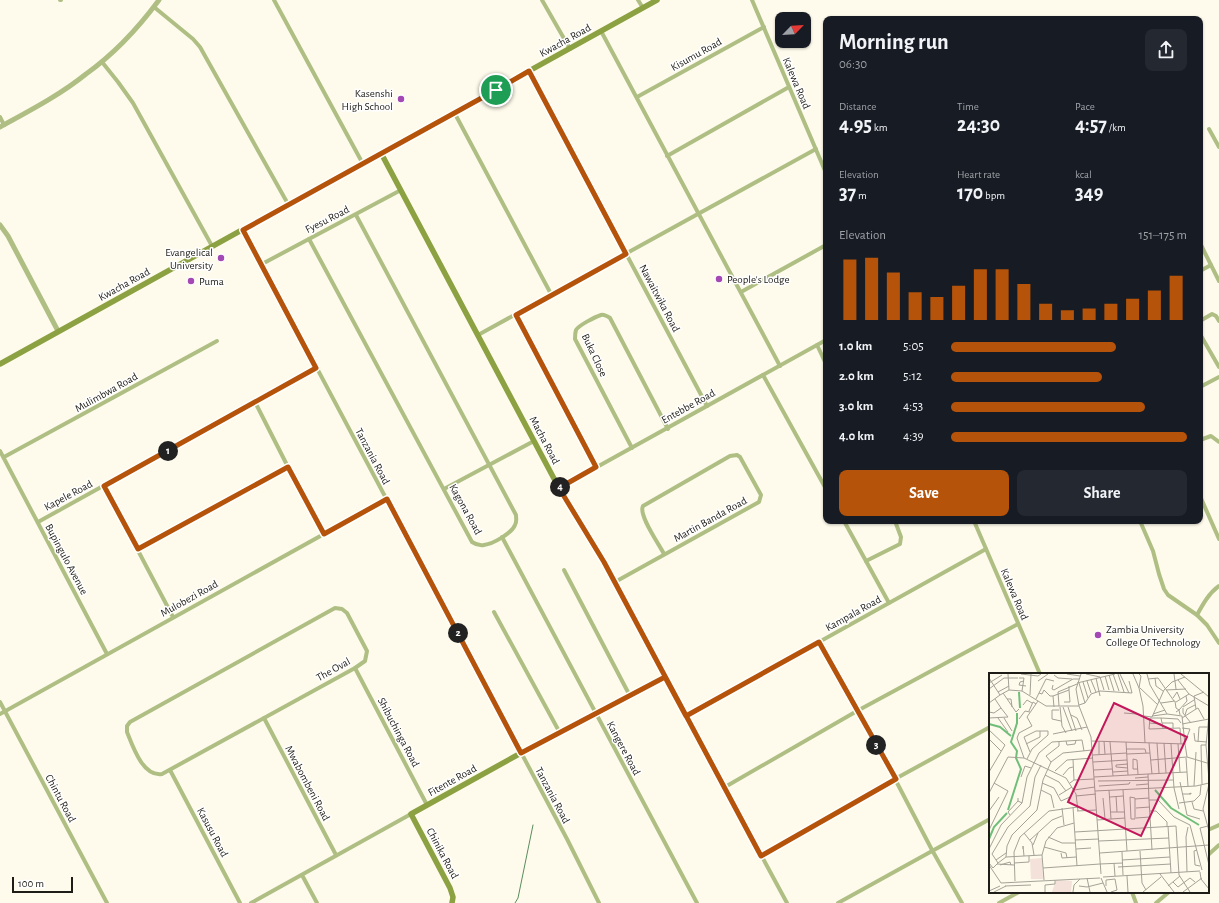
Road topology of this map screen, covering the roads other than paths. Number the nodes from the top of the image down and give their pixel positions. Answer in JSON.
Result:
{"nodes":[{"id":1,"x":159,"y":0,"type":"edge"},
{"id":2,"x":274,"y":0,"type":"edge"},
{"id":3,"x":542,"y":0,"type":"edge"},
{"id":4,"x":638,"y":0,"type":"edge"},
{"id":5,"x":657,"y":0,"type":"edge"},
{"id":6,"x":752,"y":0,"type":"edge"},
{"id":7,"x":154,"y":7,"type":"junction"},
{"id":8,"x":642,"y":8,"type":"junction"},
{"id":9,"x":764,"y":27,"type":"junction"},
{"id":10,"x":601,"y":31,"type":"junction"},
{"id":11,"x":570,"y":49,"type":"junction"},
{"id":12,"x":102,"y":62,"type":"junction"},
{"id":13,"x":529,"y":71,"type":"junction"},
{"id":14,"x":789,"y":87,"type":"junction"},
{"id":15,"x":637,"y":97,"type":"junction"},
{"id":16,"x":454,"y":112,"type":"junction"},
{"id":17,"x":0,"y":117,"type":"edge"},
{"id":18,"x":2,"y":126,"type":"edge"},
{"id":19,"x":1209,"y":129,"type":"dead end"},
{"id":20,"x":1219,"y":147,"type":"edge"},
{"id":21,"x":816,"y":149,"type":"junction"},
{"id":22,"x":381,"y":153,"type":"junction"},
{"id":23,"x":667,"y":156,"type":"junction"},
{"id":24,"x":363,"y":164,"type":"junction"},
{"id":25,"x":823,"y":166,"type":"edge"},
{"id":26,"x":401,"y":190,"type":"junction"},
{"id":27,"x":288,"y":204,"type":"junction"},
{"id":28,"x":698,"y":214,"type":"junction"},
{"id":29,"x":356,"y":215,"type":"junction"},
{"id":30,"x":0,"y":225,"type":"edge"},
{"id":31,"x":243,"y":230,"type":"junction"},
{"id":32,"x":310,"y":239,"type":"junction"},
{"id":33,"x":212,"y":246,"type":"junction"},
{"id":34,"x":823,"y":247,"type":"edge"},
{"id":35,"x":1203,"y":249,"type":"edge"},
{"id":36,"x":626,"y":254,"type":"junction"},
{"id":37,"x":262,"y":264,"type":"junction"},
{"id":38,"x":1211,"y":265,"type":"junction"},
{"id":39,"x":1203,"y":270,"type":"edge"},
{"id":40,"x":1219,"y":281,"type":"edge"},
{"id":41,"x":741,"y":292,"type":"junction"},
{"id":42,"x":551,"y":294,"type":"junction"},
{"id":43,"x":516,"y":315,"type":"junction"},
{"id":44,"x":1203,"y":319,"type":"edge"},
{"id":45,"x":1219,"y":320,"type":"edge"},
{"id":46,"x":58,"y":331,"type":"junction"},
{"id":47,"x":478,"y":335,"type":"junction"},
{"id":48,"x":1203,"y":339,"type":"edge"},
{"id":49,"x":217,"y":341,"type":"dead end"},
{"id":50,"x":823,"y":342,"type":"edge"},
{"id":51,"x":816,"y":345,"type":"junction"},
{"id":52,"x":823,"y":358,"type":"edge"},
{"id":53,"x":0,"y":364,"type":"edge"},
{"id":54,"x":780,"y":366,"type":"junction"},
{"id":55,"x":1219,"y":367,"type":"edge"},
{"id":56,"x":316,"y":368,"type":"junction"},
{"id":57,"x":763,"y":375,"type":"junction"},
{"id":58,"x":1219,"y":377,"type":"edge"},
{"id":59,"x":1203,"y":386,"type":"edge"},
{"id":60,"x":255,"y":402,"type":"junction"},
{"id":61,"x":707,"y":406,"type":"junction"},
{"id":62,"x":668,"y":429,"type":"junction"},
{"id":63,"x":1203,"y":439,"type":"edge"},
{"id":64,"x":534,"y":441,"type":"junction"},
{"id":65,"x":1219,"y":442,"type":"edge"},
{"id":66,"x":632,"y":448,"type":"junction"},
{"id":67,"x":0,"y":451,"type":"edge"},
{"id":68,"x":4,"y":458,"type":"junction"},
{"id":69,"x":489,"y":465,"type":"junction"},
{"id":70,"x":288,"y":467,"type":"junction"},
{"id":71,"x":596,"y":467,"type":"junction"},
{"id":72,"x":823,"y":483,"type":"edge"},
{"id":73,"x":104,"y":486,"type":"junction"},
{"id":74,"x":559,"y":488,"type":"junction"},
{"id":75,"x":444,"y":489,"type":"junction"},
{"id":76,"x":387,"y":499,"type":"junction"},
{"id":77,"x":1203,"y":503,"type":"edge"},
{"id":78,"x":38,"y":522,"type":"junction"},
{"id":79,"x":846,"y":524,"type":"edge"},
{"id":80,"x":896,"y":524,"type":"edge"},
{"id":81,"x":975,"y":524,"type":"edge"},
{"id":82,"x":1141,"y":524,"type":"edge"},
{"id":83,"x":324,"y":534,"type":"junction"},
{"id":84,"x":502,"y":538,"type":"junction"},
{"id":85,"x":1219,"y":539,"type":"edge"},
{"id":86,"x":138,"y":549,"type":"junction"},
{"id":87,"x":986,"y":549,"type":"junction"},
{"id":88,"x":664,"y":554,"type":"junction"},
{"id":89,"x":866,"y":561,"type":"junction"},
{"id":90,"x":564,"y":570,"type":"dead end"},
{"id":91,"x":615,"y":582,"type":"junction"},
{"id":92,"x":1219,"y":586,"type":"edge"},
{"id":93,"x":890,"y":603,"type":"junction"},
{"id":94,"x":494,"y":612,"type":"dead end"},
{"id":95,"x":1197,"y":615,"type":"junction"},
{"id":96,"x":173,"y":617,"type":"junction"},
{"id":97,"x":1018,"y":624,"type":"junction"},
{"id":98,"x":819,"y":642,"type":"junction"},
{"id":99,"x":1219,"y":643,"type":"edge"},
{"id":100,"x":107,"y":654,"type":"junction"},
{"id":101,"x":355,"y":668,"type":"junction"},
{"id":102,"x":1040,"y":673,"type":"edge"},
{"id":103,"x":665,"y":677,"type":"junction"},
{"id":104,"x":630,"y":696,"type":"junction"},
{"id":105,"x":0,"y":702,"type":"edge"},
{"id":106,"x":5,"y":711,"type":"junction"},
{"id":107,"x":857,"y":711,"type":"junction"},
{"id":108,"x":596,"y":713,"type":"junction"},
{"id":109,"x":0,"y":714,"type":"edge"},
{"id":110,"x":686,"y":716,"type":"junction"},
{"id":111,"x":264,"y":718,"type":"junction"},
{"id":112,"x":989,"y":728,"type":"edge"},
{"id":113,"x":560,"y":732,"type":"junction"},
{"id":114,"x":521,"y":753,"type":"junction"},
{"id":115,"x":170,"y":770,"type":"junction"},
{"id":116,"x":896,"y":779,"type":"junction"},
{"id":117,"x":725,"y":787,"type":"junction"},
{"id":118,"x":427,"y":805,"type":"junction"},
{"id":119,"x":411,"y":814,"type":"junction"},
{"id":120,"x":989,"y":820,"type":"edge"},
{"id":121,"x":1219,"y":825,"type":"edge"},
{"id":122,"x":1209,"y":830,"type":"edge"},
{"id":123,"x":1219,"y":845,"type":"edge"},
{"id":124,"x":932,"y":850,"type":"junction"},
{"id":125,"x":1209,"y":854,"type":"edge"},
{"id":126,"x":336,"y":855,"type":"junction"},
{"id":127,"x":761,"y":856,"type":"junction"},
{"id":128,"x":302,"y":875,"type":"junction"},
{"id":129,"x":1017,"y":893,"type":"edge"},
{"id":130,"x":1132,"y":893,"type":"edge"},
{"id":131,"x":1168,"y":893,"type":"edge"},
{"id":132,"x":107,"y":903,"type":"edge"},
{"id":133,"x":240,"y":903,"type":"edge"},
{"id":134,"x":251,"y":903,"type":"edge"},
{"id":135,"x":317,"y":903,"type":"edge"},
{"id":136,"x":452,"y":903,"type":"edge"},
{"id":137,"x":598,"y":903,"type":"edge"},
{"id":138,"x":697,"y":903,"type":"edge"},
{"id":139,"x":786,"y":903,"type":"edge"},
{"id":140,"x":838,"y":903,"type":"edge"},
{"id":141,"x":962,"y":903,"type":"edge"},
{"id":142,"x":1000,"y":903,"type":"edge"},
{"id":143,"x":1136,"y":903,"type":"edge"},
{"id":144,"x":1156,"y":903,"type":"edge"}],
"edges":[{"from":1,"to":7,"type":"street"},
{"from":2,"to":24,"type":"street"},
{"from":3,"to":11,"type":"street"},
{"from":4,"to":8,"type":"street"},
{"from":5,"to":8,"type":"main road","name":"Kwacha Road"},
{"from":6,"to":9,"type":"street","name":"Kalewa Road"},
{"from":7,"to":12,"type":"street"},
{"from":7,"to":27,"type":"street"},
{"from":8,"to":10,"type":"main road","name":"Kwacha Road"},
{"from":9,"to":14,"type":"street","name":"Kalewa Road"},
{"from":9,"to":15,"type":"street","name":"Kisumu Road"},
{"from":10,"to":11,"type":"main road","name":"Kwacha Road"},
{"from":10,"to":15,"type":"street"},
{"from":11,"to":13,"type":"main road","name":"Kwacha Road"},
{"from":12,"to":18,"type":"street"},
{"from":12,"to":33,"type":"street"},
{"from":13,"to":16,"type":"main road","name":"Kwacha Road"},
{"from":13,"to":36,"type":"street","name":"Nawaitwika Road"},
{"from":14,"to":21,"type":"street","name":"Kalewa Road"},
{"from":14,"to":23,"type":"street"},
{"from":15,"to":23,"type":"street"},
{"from":16,"to":22,"type":"main road","name":"Kwacha Road"},
{"from":16,"to":42,"type":"street"},
{"from":17,"to":18,"type":"street"},
{"from":19,"to":20,"type":"street"},
{"from":21,"to":25,"type":"street","name":"Kalewa Road"},
{"from":21,"to":28,"type":"street"},
{"from":22,"to":24,"type":"main road","name":"Kwacha Road"},
{"from":22,"to":26,"type":"main road","name":"Macha Road"},
{"from":23,"to":28,"type":"street"},
{"from":24,"to":27,"type":"main road","name":"Kwacha Road"},
{"from":26,"to":29,"type":"street","name":"Fyesu Road"},
{"from":26,"to":47,"type":"main road","name":"Macha Road"},
{"from":27,"to":31,"type":"main road","name":"Kwacha Road"},
{"from":28,"to":36,"type":"street"},
{"from":28,"to":41,"type":"street"},
{"from":29,"to":32,"type":"street","name":"Fyesu Road"},
{"from":29,"to":69,"type":"street","name":"Kagona Road"},
{"from":30,"to":46,"type":"street"},
{"from":31,"to":33,"type":"main road","name":"Kwacha Road"},
{"from":31,"to":37,"type":"street","name":"Tanzania Road"},
{"from":32,"to":37,"type":"street","name":"Fyesu Road"},
{"from":32,"to":75,"type":"street","name":"Kagona Road"},
{"from":33,"to":46,"type":"main road","name":"Kwacha Road"},
{"from":34,"to":41,"type":"street"},
{"from":35,"to":38,"type":"street"},
{"from":36,"to":42,"type":"street"},
{"from":36,"to":61,"type":"street","name":"Nawaitwika Road"},
{"from":37,"to":56,"type":"street","name":"Tanzania Road"},
{"from":38,"to":39,"type":"street"},
{"from":38,"to":40,"type":"street"},
{"from":41,"to":54,"type":"street"},
{"from":42,"to":43,"type":"street"},
{"from":43,"to":47,"type":"street"},
{"from":43,"to":71,"type":"street"},
{"from":44,"to":45,"type":"street"},
{"from":46,"to":53,"type":"main road","name":"Kwacha Road"},
{"from":47,"to":64,"type":"main road","name":"Macha Road"},
{"from":48,"to":55,"type":"street"},
{"from":49,"to":68,"type":"street","name":"Mulimbwa Road"},
{"from":50,"to":51,"type":"street","name":"Entebbe Road"},
{"from":51,"to":52,"type":"street"},
{"from":51,"to":54,"type":"street","name":"Entebbe Road"},
{"from":54,"to":57,"type":"street","name":"Entebbe Road"},
{"from":56,"to":60,"type":"street","name":"Kapele Road"},
{"from":56,"to":76,"type":"street","name":"Tanzania Road"},
{"from":57,"to":61,"type":"street","name":"Entebbe Road"},
{"from":57,"to":72,"type":"street"},
{"from":58,"to":59,"type":"street"},
{"from":60,"to":70,"type":"street"},
{"from":60,"to":73,"type":"street","name":"Kapele Road"},
{"from":61,"to":62,"type":"street","name":"Entebbe Road"},
{"from":62,"to":66,"type":"street","name":"Entebbe Road"},
{"from":62,"to":66,"type":"street","name":"Buka Close"},
{"from":63,"to":65,"type":"street"},
{"from":64,"to":69,"type":"street"},
{"from":64,"to":74,"type":"main road","name":"Macha Road"},
{"from":66,"to":71,"type":"street","name":"Entebbe Road"},
{"from":67,"to":68,"type":"street","name":"Bupingulo Avenue"},
{"from":68,"to":78,"type":"street","name":"Bupingulo Avenue"},
{"from":69,"to":75,"type":"street"},
{"from":69,"to":84,"type":"street","name":"Kagona Road"},
{"from":70,"to":83,"type":"street"},
{"from":70,"to":86,"type":"street"},
{"from":71,"to":74,"type":"street","name":"Entebbe Road"},
{"from":73,"to":78,"type":"street","name":"Kapele Road"},
{"from":73,"to":86,"type":"street"},
{"from":74,"to":91,"type":"main road","name":"Macha Road"},
{"from":75,"to":84,"type":"street","name":"Kagona Road"},
{"from":76,"to":83,"type":"street","name":"Mulobezi Road"},
{"from":76,"to":114,"type":"street","name":"Tanzania Road"},
{"from":77,"to":85,"type":"street"},
{"from":78,"to":100,"type":"street","name":"Bupingulo Avenue"},
{"from":79,"to":89,"type":"street"},
{"from":80,"to":89,"type":"street"},
{"from":81,"to":87,"type":"street","name":"Kalewa Road"},
{"from":82,"to":95,"type":"street"},
{"from":83,"to":96,"type":"street","name":"Mulobezi Road"},
{"from":84,"to":108,"type":"street","name":"Kangere Road"},
{"from":86,"to":96,"type":"street"},
{"from":87,"to":93,"type":"street","name":"Kampala Road"},
{"from":87,"to":97,"type":"street","name":"Kalewa Road"},
{"from":88,"to":88,"type":"street","name":"Martin Banda Road"},
{"from":88,"to":91,"type":"street"},
{"from":89,"to":93,"type":"street"},
{"from":90,"to":104,"type":"street"},
{"from":91,"to":103,"type":"main road","name":"Macha Road"},
{"from":92,"to":95,"type":"street"},
{"from":93,"to":98,"type":"street","name":"Kampala Road"},
{"from":94,"to":113,"type":"street"},
{"from":95,"to":99,"type":"street"},
{"from":96,"to":100,"type":"street","name":"Mulobezi Road"},
{"from":97,"to":102,"type":"street","name":"Kalewa Road"},
{"from":97,"to":107,"type":"street"},
{"from":98,"to":107,"type":"street"},
{"from":98,"to":110,"type":"street","name":"Kampala Road"},
{"from":100,"to":106,"type":"street","name":"Mulobezi Road"},
{"from":101,"to":111,"type":"street","name":"The Oval"},
{"from":101,"to":115,"type":"street","name":"The Oval"},
{"from":101,"to":118,"type":"street","name":"Shibuchinga Road"},
{"from":103,"to":104,"type":"main road","name":"Fitente Road"},
{"from":103,"to":110,"type":"street","name":"Macha Road"},
{"from":104,"to":108,"type":"main road","name":"Fitente Road"},
{"from":105,"to":106,"type":"street","name":"Chintu Road"},
{"from":106,"to":109,"type":"street","name":"Mulobezi Road"},
{"from":106,"to":132,"type":"street","name":"Chintu Road"},
{"from":107,"to":116,"type":"street"},
{"from":107,"to":117,"type":"street"},
{"from":108,"to":113,"type":"main road","name":"Fitente Road"},
{"from":108,"to":138,"type":"street","name":"Kangere Road"},
{"from":110,"to":117,"type":"street","name":"Macha Road"},
{"from":111,"to":115,"type":"street","name":"The Oval"},
{"from":111,"to":126,"type":"street","name":"Mwabombeni Road"},
{"from":112,"to":116,"type":"street"},
{"from":113,"to":114,"type":"main road","name":"Fitente Road"},
{"from":114,"to":118,"type":"main road","name":"Fitente Road"},
{"from":114,"to":137,"type":"street","name":"Tanzania Road"},
{"from":115,"to":133,"type":"street","name":"Kasusu Road"},
{"from":116,"to":124,"type":"street"},
{"from":116,"to":127,"type":"street"},
{"from":117,"to":127,"type":"street","name":"Macha Road"},
{"from":118,"to":119,"type":"main road","name":"Fitente Road"},
{"from":119,"to":126,"type":"street","name":"Fitente Road"},
{"from":119,"to":136,"type":"main road","name":"Chinika Road"},
{"from":120,"to":124,"type":"street"},
{"from":121,"to":122,"type":"street"},
{"from":123,"to":125,"type":"street"},
{"from":124,"to":140,"type":"street"},
{"from":124,"to":141,"type":"street"},
{"from":126,"to":128,"type":"street","name":"Fitente Road"},
{"from":127,"to":139,"type":"street","name":"Macha Road"},
{"from":128,"to":134,"type":"street","name":"Fitente Road"},
{"from":128,"to":135,"type":"street"},
{"from":129,"to":142,"type":"street"},
{"from":130,"to":143,"type":"street"},
{"from":131,"to":144,"type":"street"}]}
